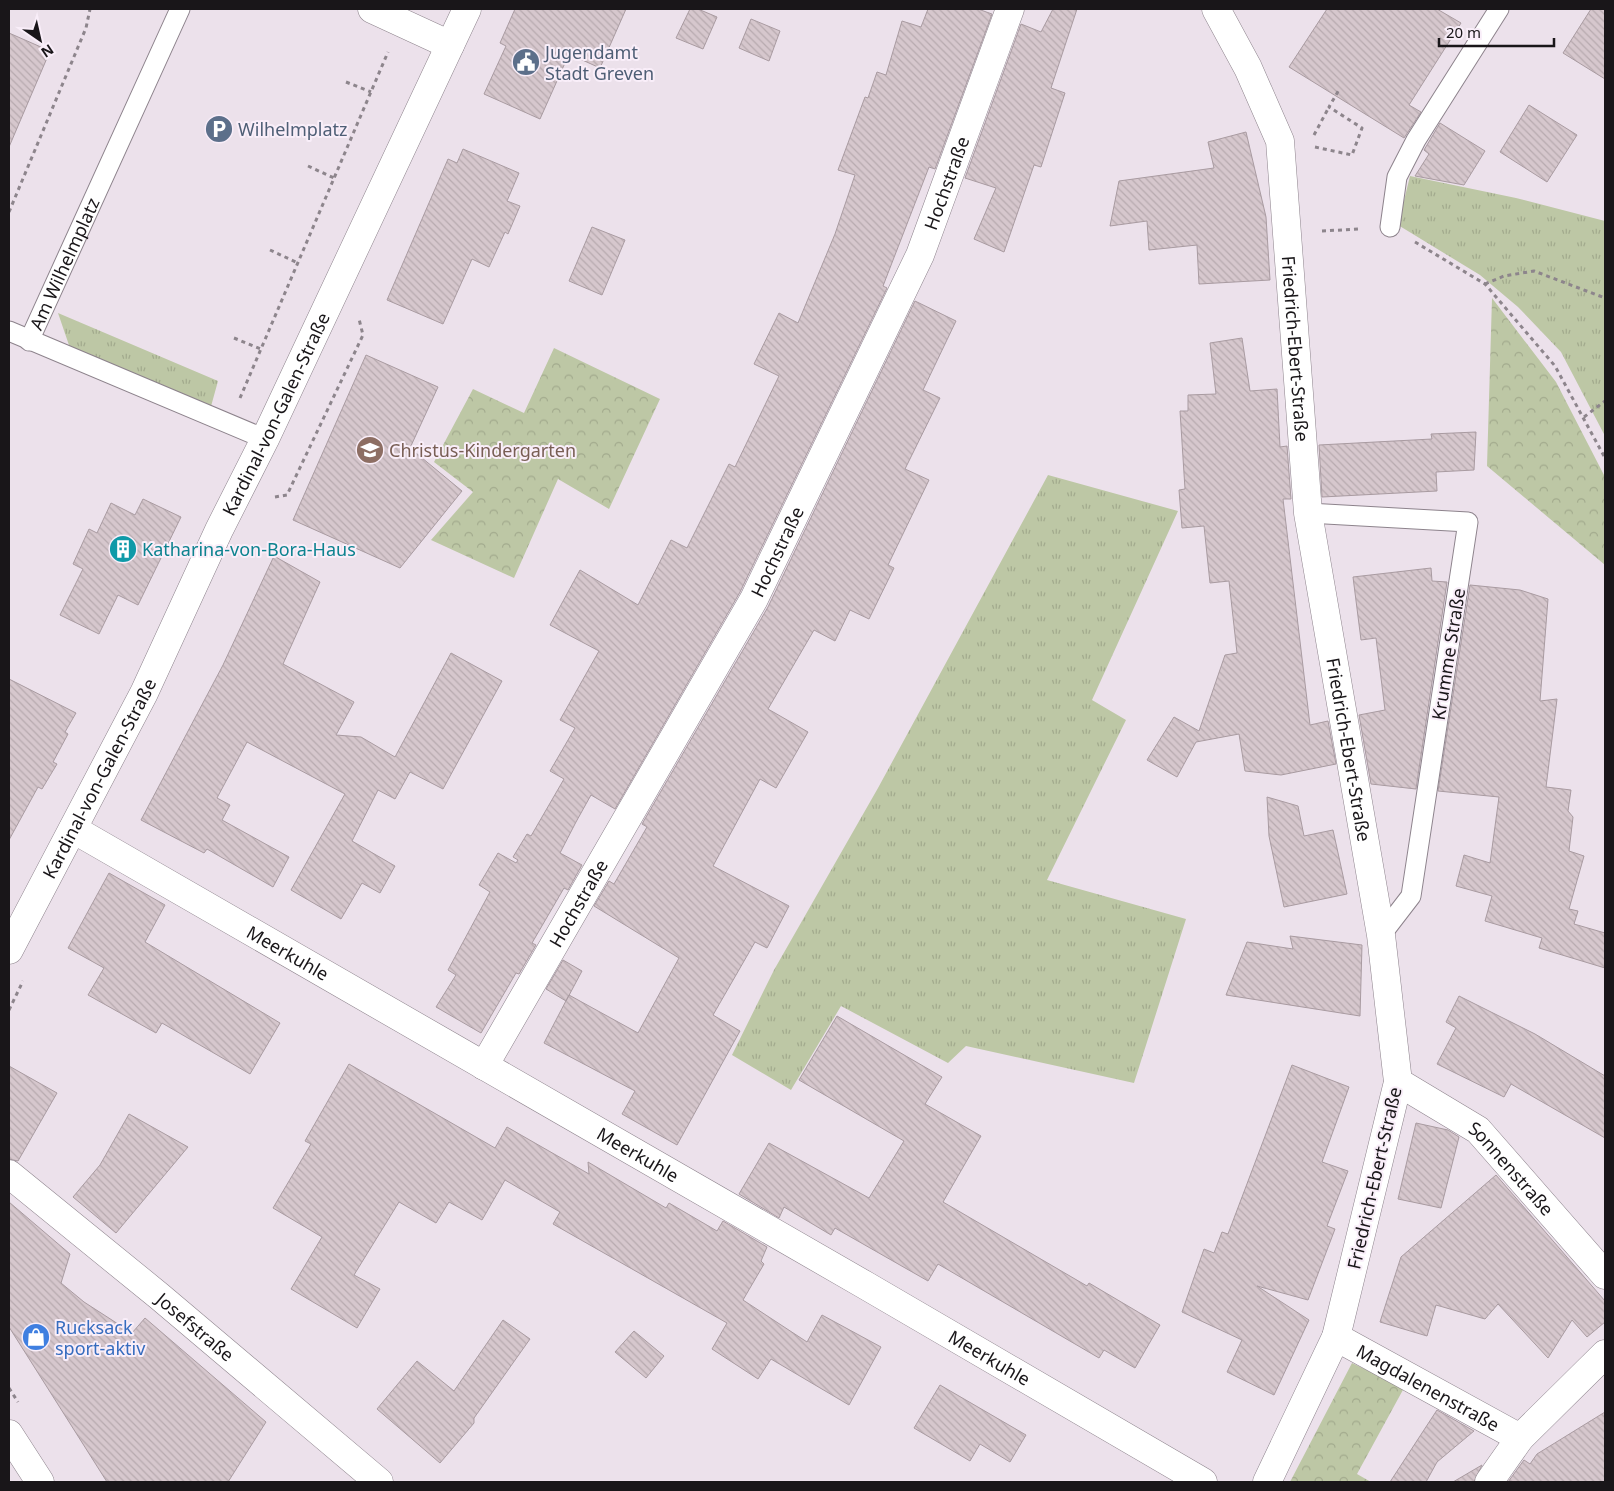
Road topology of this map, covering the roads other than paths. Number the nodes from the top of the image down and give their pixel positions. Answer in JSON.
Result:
{"nodes":[{"id":1,"x":180,"y":9,"type":"edge"},
{"id":2,"x":372,"y":9,"type":"edge"},
{"id":3,"x":467,"y":9,"type":"edge"},
{"id":4,"x":1010,"y":9,"type":"edge"},
{"id":5,"x":1216,"y":9,"type":"edge"},
{"id":6,"x":1499,"y":9,"type":"edge"},
{"id":7,"x":450,"y":45,"type":"junction"},
{"id":8,"x":1390,"y":227,"type":"road end"},
{"id":9,"x":9,"y":331,"type":"edge"},
{"id":10,"x":29,"y":341,"type":"junction"},
{"id":11,"x":265,"y":439,"type":"junction"},
{"id":12,"x":1308,"y":513,"type":"junction"},
{"id":13,"x":73,"y":829,"type":"junction"},
{"id":14,"x":1381,"y":935,"type":"junction"},
{"id":15,"x":9,"y":950,"type":"edge"},
{"id":16,"x":484,"y":1066,"type":"junction"},
{"id":17,"x":1398,"y":1082,"type":"junction"},
{"id":18,"x":9,"y":1174,"type":"edge"},
{"id":19,"x":1605,"y":1275,"type":"edge"},
{"id":20,"x":1336,"y":1337,"type":"junction"},
{"id":21,"x":1605,"y":1354,"type":"edge"},
{"id":22,"x":9,"y":1434,"type":"edge"},
{"id":23,"x":1520,"y":1438,"type":"junction"},
{"id":24,"x":40,"y":1482,"type":"edge"},
{"id":25,"x":379,"y":1482,"type":"edge"},
{"id":26,"x":1203,"y":1482,"type":"edge"},
{"id":27,"x":1267,"y":1482,"type":"edge"},
{"id":28,"x":1489,"y":1482,"type":"edge"}],
"edges":[{"from":1,"to":10,"type":"lane","name":"Am Wilhelmplatz"},
{"from":2,"to":7,"type":"street"},
{"from":3,"to":7,"type":"street","name":"Kardinal-von-Galen-Straße"},
{"from":4,"to":16,"type":"street","name":"Hochstraße"},
{"from":5,"to":12,"type":"street","name":"Friedrich-Ebert-Straße"},
{"from":6,"to":8,"type":"lane"},
{"from":7,"to":11,"type":"street","name":"Kardinal-von-Galen-Straße"},
{"from":9,"to":10,"type":"lane"},
{"from":10,"to":11,"type":"lane","name":"Am Wilhelmplatz"},
{"from":11,"to":13,"type":"street","name":"Kardinal-von-Galen-Straße"},
{"from":12,"to":14,"type":"street","name":"Friedrich-Ebert-Straße"},
{"from":12,"to":14,"type":"lane","name":"Krumme Straße"},
{"from":13,"to":15,"type":"street","name":"Kardinal-von-Galen-Straße"},
{"from":13,"to":16,"type":"street","name":"Meerkuhle"},
{"from":14,"to":17,"type":"street","name":"Friedrich-Ebert-Straße"},
{"from":16,"to":26,"type":"street","name":"Meerkuhle"},
{"from":17,"to":19,"type":"street","name":"Sonnenstraße"},
{"from":17,"to":20,"type":"street","name":"Friedrich-Ebert-Straße"},
{"from":18,"to":25,"type":"street","name":"Josefstraße"},
{"from":20,"to":23,"type":"street","name":"Magdalenenstraße"},
{"from":20,"to":27,"type":"street","name":"Friedrich-Ebert-Straße"},
{"from":21,"to":23,"type":"street","name":"Magdalenenstraße"},
{"from":22,"to":24,"type":"street"},
{"from":23,"to":28,"type":"street","name":"Magdalenenstraße"}]}
